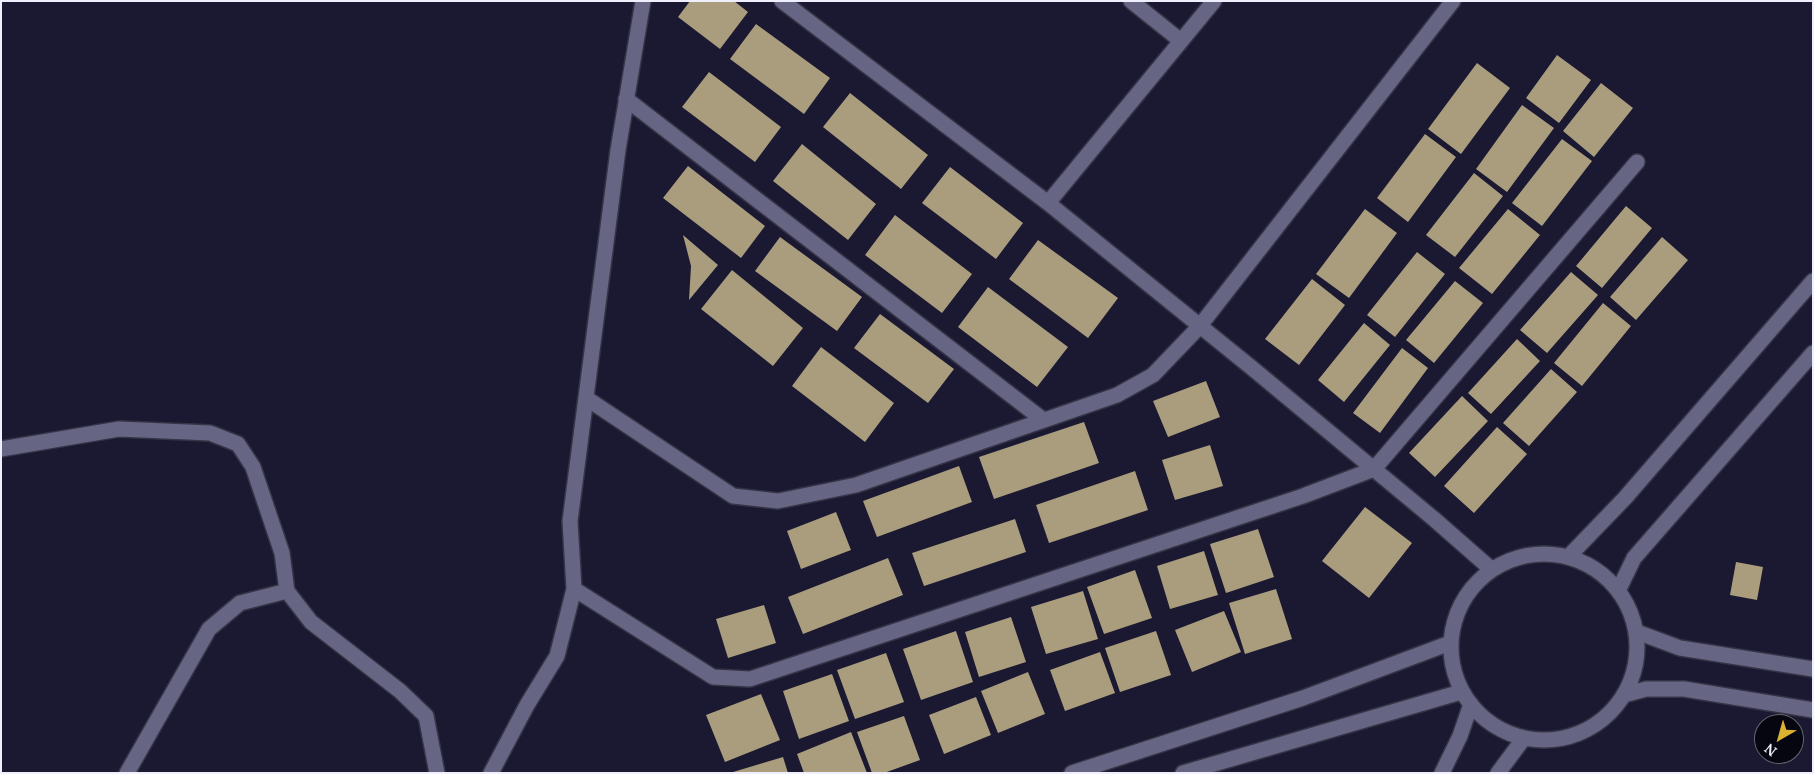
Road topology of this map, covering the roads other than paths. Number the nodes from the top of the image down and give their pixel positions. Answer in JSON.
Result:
{"nodes":[{"id":1,"x":643,"y":1,"type":"edge"},
{"id":2,"x":782,"y":1,"type":"edge"},
{"id":3,"x":1131,"y":1,"type":"edge"},
{"id":4,"x":1214,"y":1,"type":"edge"},
{"id":5,"x":1453,"y":1,"type":"edge"},
{"id":6,"x":1181,"y":41,"type":"junction"},
{"id":7,"x":626,"y":99,"type":"junction"},
{"id":8,"x":1636,"y":162,"type":"dead end"},
{"id":9,"x":1048,"y":203,"type":"junction"},
{"id":10,"x":1813,"y":281,"type":"edge"},
{"id":11,"x":1199,"y":327,"type":"junction"},
{"id":12,"x":1813,"y":353,"type":"edge"},
{"id":13,"x":586,"y":398,"type":"junction"},
{"id":14,"x":1042,"y":419,"type":"junction"},
{"id":15,"x":2,"y":451,"type":"edge"},
{"id":16,"x":1374,"y":469,"type":"junction"},
{"id":17,"x":1570,"y":555,"type":"junction"},
{"id":18,"x":1491,"y":570,"type":"junction"},
{"id":19,"x":574,"y":590,"type":"junction"},
{"id":20,"x":287,"y":591,"type":"junction"},
{"id":21,"x":1618,"y":591,"type":"junction"},
{"id":22,"x":1637,"y":632,"type":"junction"},
{"id":23,"x":1450,"y":642,"type":"junction"},
{"id":24,"x":1813,"y":669,"type":"edge"},
{"id":25,"x":1624,"y":695,"type":"junction"},
{"id":26,"x":1466,"y":698,"type":"junction"},
{"id":27,"x":1813,"y":710,"type":"edge"},
{"id":28,"x":1524,"y":738,"type":"junction"},
{"id":29,"x":127,"y":773,"type":"edge"},
{"id":30,"x":437,"y":773,"type":"edge"},
{"id":31,"x":491,"y":773,"type":"edge"},
{"id":32,"x":1072,"y":773,"type":"edge"},
{"id":33,"x":1183,"y":773,"type":"edge"},
{"id":34,"x":1442,"y":773,"type":"edge"},
{"id":35,"x":1498,"y":773,"type":"edge"}],
"edges":[{"from":1,"to":7,"type":"street"},
{"from":2,"to":9,"type":"street"},
{"from":3,"to":6,"type":"street"},
{"from":4,"to":6,"type":"street"},
{"from":5,"to":11,"type":"street"},
{"from":6,"to":9,"type":"street"},
{"from":7,"to":13,"type":"street"},
{"from":7,"to":14,"type":"street"},
{"from":8,"to":16,"type":"street"},
{"from":9,"to":11,"type":"street"},
{"from":10,"to":17,"type":"street"},
{"from":11,"to":14,"type":"street"},
{"from":11,"to":16,"type":"street"},
{"from":12,"to":21,"type":"street"},
{"from":13,"to":14,"type":"street"},
{"from":13,"to":19,"type":"street"},
{"from":15,"to":20,"type":"street"},
{"from":16,"to":18,"type":"street"},
{"from":16,"to":19,"type":"street"},
{"from":17,"to":18,"type":"street"},
{"from":17,"to":21,"type":"street"},
{"from":18,"to":23,"type":"street"},
{"from":19,"to":31,"type":"street"},
{"from":20,"to":29,"type":"street"},
{"from":20,"to":30,"type":"street"},
{"from":21,"to":22,"type":"street"},
{"from":22,"to":24,"type":"street"},
{"from":22,"to":25,"type":"street"},
{"from":23,"to":26,"type":"street"},
{"from":23,"to":32,"type":"street"},
{"from":25,"to":27,"type":"street"},
{"from":25,"to":28,"type":"street"},
{"from":26,"to":28,"type":"street"},
{"from":26,"to":33,"type":"street"},
{"from":26,"to":34,"type":"street"},
{"from":28,"to":35,"type":"street"}]}
